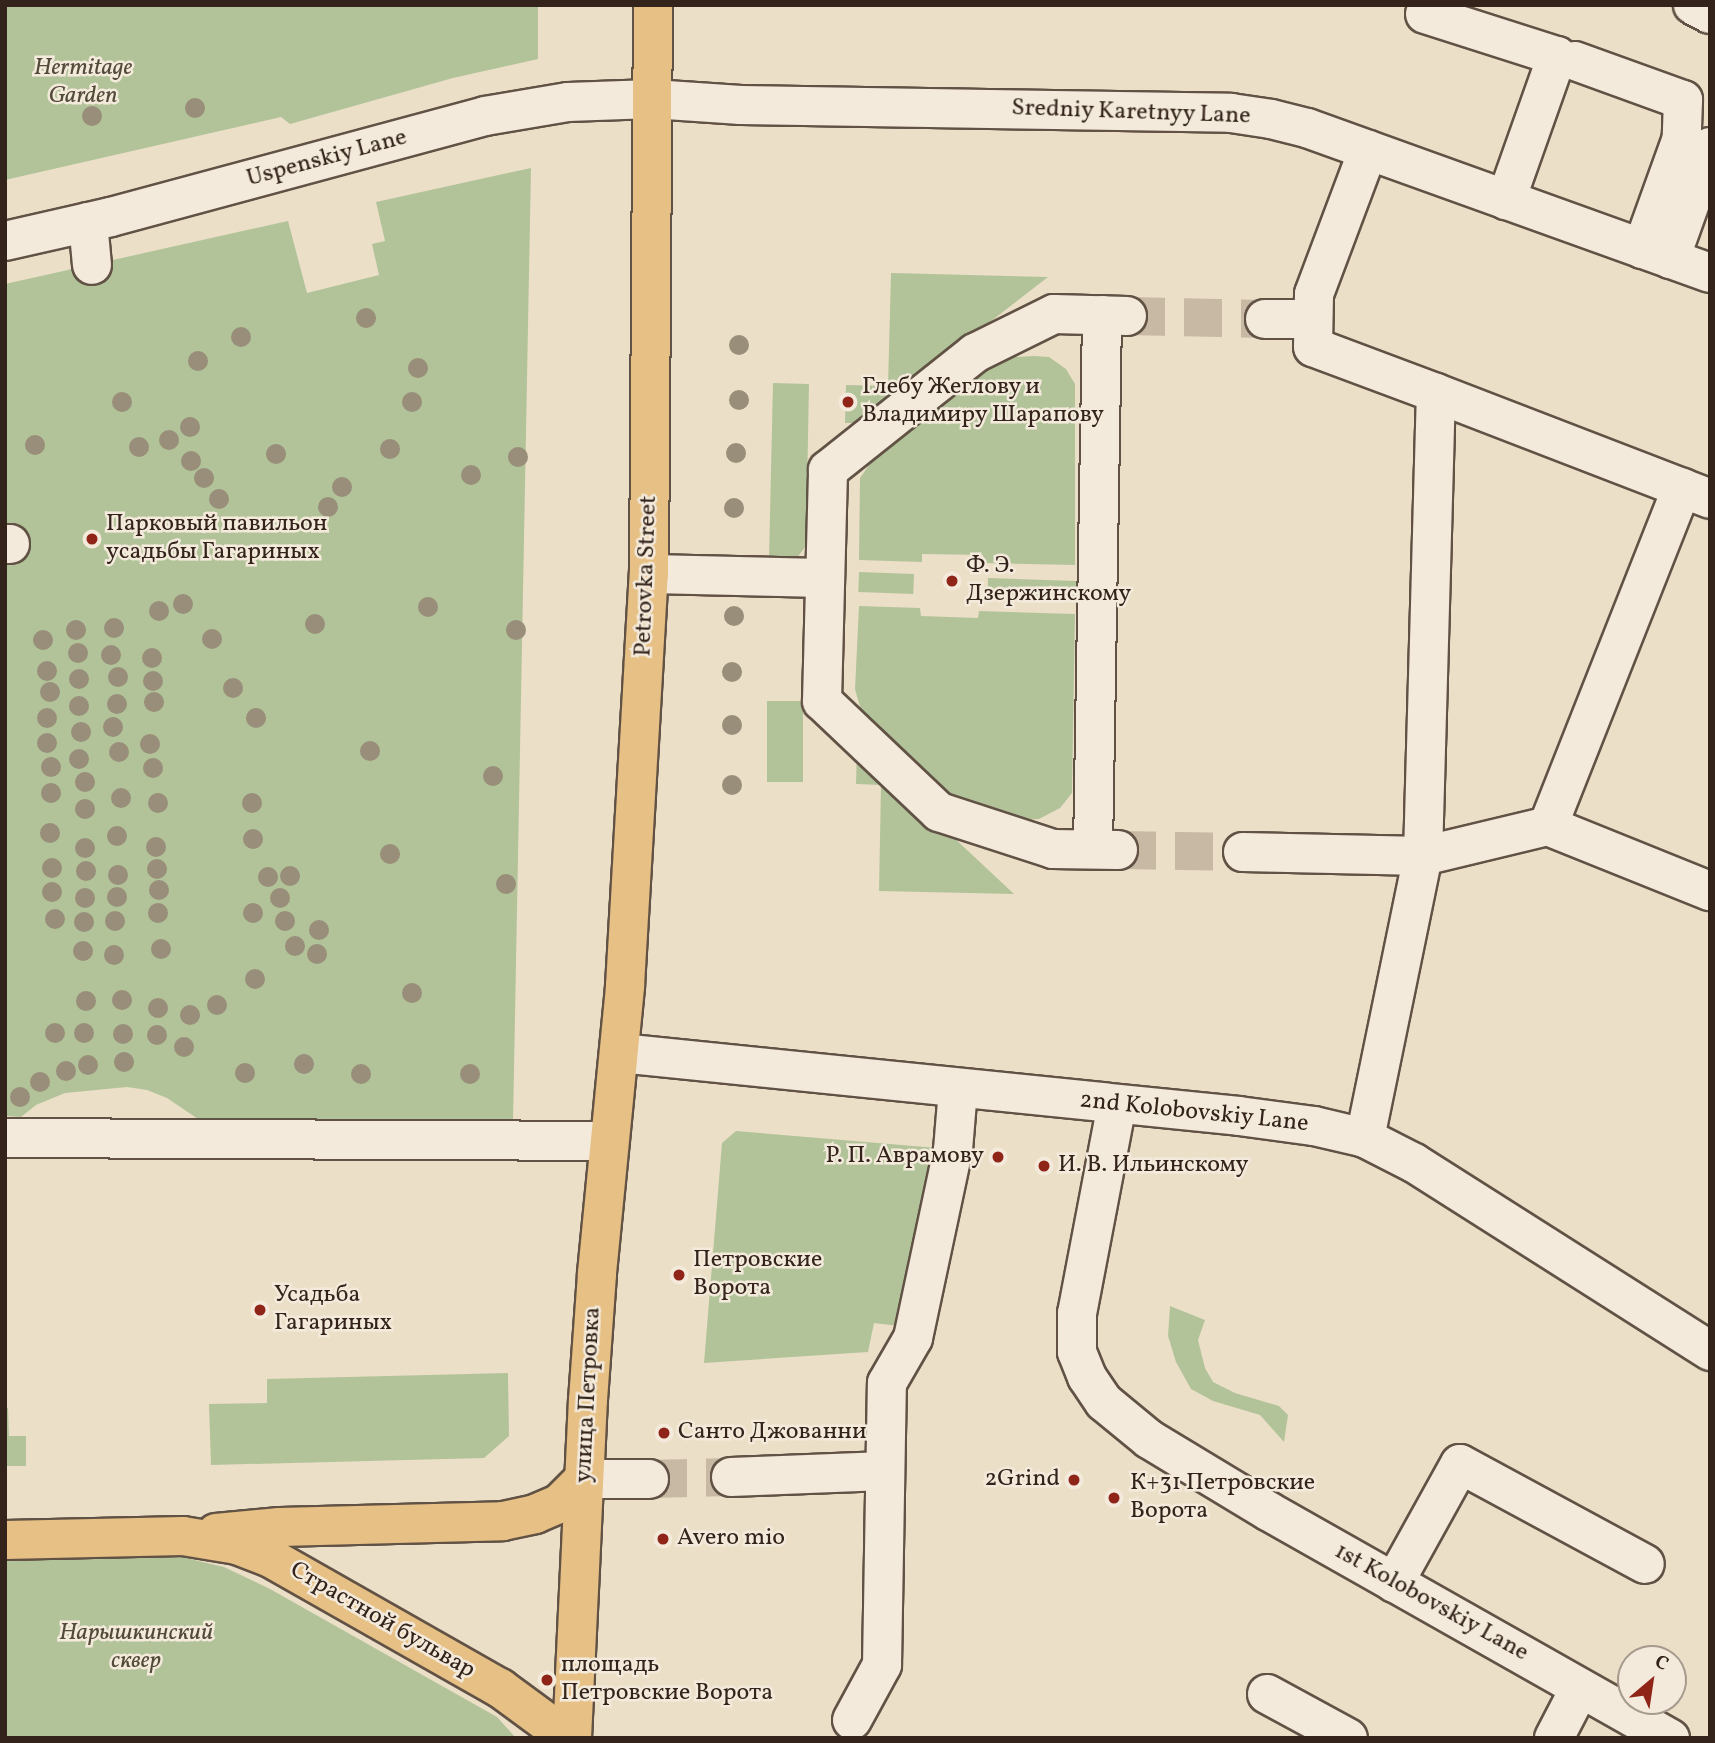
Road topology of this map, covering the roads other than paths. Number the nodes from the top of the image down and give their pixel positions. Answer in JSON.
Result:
{"nodes":[{"id":1,"x":653,"y":5,"type":"edge"},
{"id":2,"x":1693,"y":5,"type":"edge"},
{"id":3,"x":1425,"y":14,"type":"dead end"},
{"id":4,"x":1710,"y":14,"type":"edge"},
{"id":5,"x":1575,"y":61,"type":"dead end"},
{"id":6,"x":652,"y":99,"type":"junction"},
{"id":7,"x":1710,"y":147,"type":"edge"},
{"id":8,"x":1368,"y":150,"type":"junction"},
{"id":9,"x":1506,"y":200,"type":"junction"},
{"id":10,"x":88,"y":222,"type":"junction"},
{"id":11,"x":5,"y":241,"type":"edge"},
{"id":12,"x":1656,"y":254,"type":"junction"},
{"id":13,"x":92,"y":265,"type":"dead end"},
{"id":14,"x":1710,"y":273,"type":"edge"},
{"id":15,"x":1265,"y":318,"type":"tunnel mouth"},
{"id":16,"x":1313,"y":319,"type":"junction"},
{"id":17,"x":1436,"y":393,"type":"junction"},
{"id":18,"x":1696,"y":494,"type":"edge"},
{"id":19,"x":649,"y":574,"type":"junction"},
{"id":20,"x":825,"y":578,"type":"junction"},
{"id":21,"x":1548,"y":826,"type":"junction"},
{"id":22,"x":1243,"y":852,"type":"tunnel mouth"},
{"id":23,"x":1423,"y":856,"type":"junction"},
{"id":24,"x":1710,"y":891,"type":"edge"},
{"id":25,"x":620,"y":1053,"type":"junction"},
{"id":26,"x":958,"y":1089,"type":"junction"},
{"id":27,"x":1118,"y":1104,"type":"junction"},
{"id":28,"x":5,"y":1138,"type":"edge"},
{"id":29,"x":1365,"y":1138,"type":"junction"},
{"id":30,"x":609,"y":1141,"type":"junction"},
{"id":31,"x":1710,"y":1351,"type":"edge"},
{"id":32,"x":885,"y":1471,"type":"junction"},
{"id":33,"x":731,"y":1477,"type":"tunnel mouth"},
{"id":34,"x":584,"y":1479,"type":"junction"},
{"id":35,"x":649,"y":1479,"type":"tunnel mouth"},
{"id":36,"x":183,"y":1536,"type":"junction"},
{"id":37,"x":5,"y":1540,"type":"edge"},
{"id":38,"x":1646,"y":1564,"type":"dead end"},
{"id":39,"x":1394,"y":1583,"type":"junction"},
{"id":40,"x":1580,"y":1688,"type":"junction"},
{"id":41,"x":1267,"y":1694,"type":"dead end"},
{"id":42,"x":852,"y":1720,"type":"dead end"},
{"id":43,"x":570,"y":1738,"type":"edge"},
{"id":44,"x":1348,"y":1738,"type":"edge"},
{"id":45,"x":1554,"y":1738,"type":"edge"},
{"id":46,"x":1670,"y":1738,"type":"edge"}],
"edges":[{"from":1,"to":6,"type":"main road","name":"Petrovka Street"},
{"from":2,"to":4,"type":"street"},
{"from":3,"to":9,"type":"street"},
{"from":5,"to":12,"type":"street"},
{"from":6,"to":8,"type":"street","name":"Sredniy Karetnyy Lane"},
{"from":6,"to":10,"type":"street","name":"Uspenskiy Lane"},
{"from":6,"to":19,"type":"main road","name":"Petrovka Street"},
{"from":7,"to":12,"type":"street"},
{"from":8,"to":9,"type":"street","name":"Sredniy Karetnyy Lane"},
{"from":8,"to":16,"type":"street"},
{"from":9,"to":12,"type":"street","name":"Sredniy Karetnyy Lane"},
{"from":10,"to":11,"type":"street","name":"Uspenskiy Lane"},
{"from":10,"to":13,"type":"street"},
{"from":12,"to":14,"type":"street","name":"Sredniy Karetnyy Lane"},
{"from":15,"to":16,"type":"street"},
{"from":16,"to":17,"type":"street"},
{"from":17,"to":18,"type":"street"},
{"from":17,"to":23,"type":"street"},
{"from":18,"to":21,"type":"street"},
{"from":19,"to":20,"type":"street"},
{"from":19,"to":25,"type":"main road","name":"Petrovka Street"},
{"from":20,"to":20,"type":"street"},
{"from":21,"to":23,"type":"street"},
{"from":21,"to":24,"type":"street"},
{"from":22,"to":23,"type":"street"},
{"from":23,"to":29,"type":"street"},
{"from":25,"to":26,"type":"street","name":"2nd Kolobovskiy Lane"},
{"from":25,"to":30,"type":"main road","name":"улица Петровка"},
{"from":26,"to":27,"type":"street","name":"2nd Kolobovskiy Lane"},
{"from":26,"to":32,"type":"street"},
{"from":27,"to":29,"type":"street","name":"2nd Kolobovskiy Lane"},
{"from":27,"to":39,"type":"street","name":"1st Kolobovskiy Lane"},
{"from":28,"to":30,"type":"street"},
{"from":29,"to":31,"type":"street","name":"2nd Kolobovskiy Lane"},
{"from":30,"to":34,"type":"main road","name":"улица Петровка"},
{"from":32,"to":33,"type":"street"},
{"from":32,"to":42,"type":"street"},
{"from":34,"to":35,"type":"street"},
{"from":34,"to":36,"type":"main road"},
{"from":34,"to":43,"type":"main road","name":"улица Петровка"},
{"from":36,"to":37,"type":"main road"},
{"from":36,"to":43,"type":"main road","name":"Страстной бульвар"},
{"from":38,"to":39,"type":"street"},
{"from":39,"to":40,"type":"street","name":"1st Kolobovskiy Lane"},
{"from":40,"to":45,"type":"street"},
{"from":40,"to":46,"type":"street","name":"1st Kolobovskiy Lane"},
{"from":41,"to":44,"type":"street"}]}
